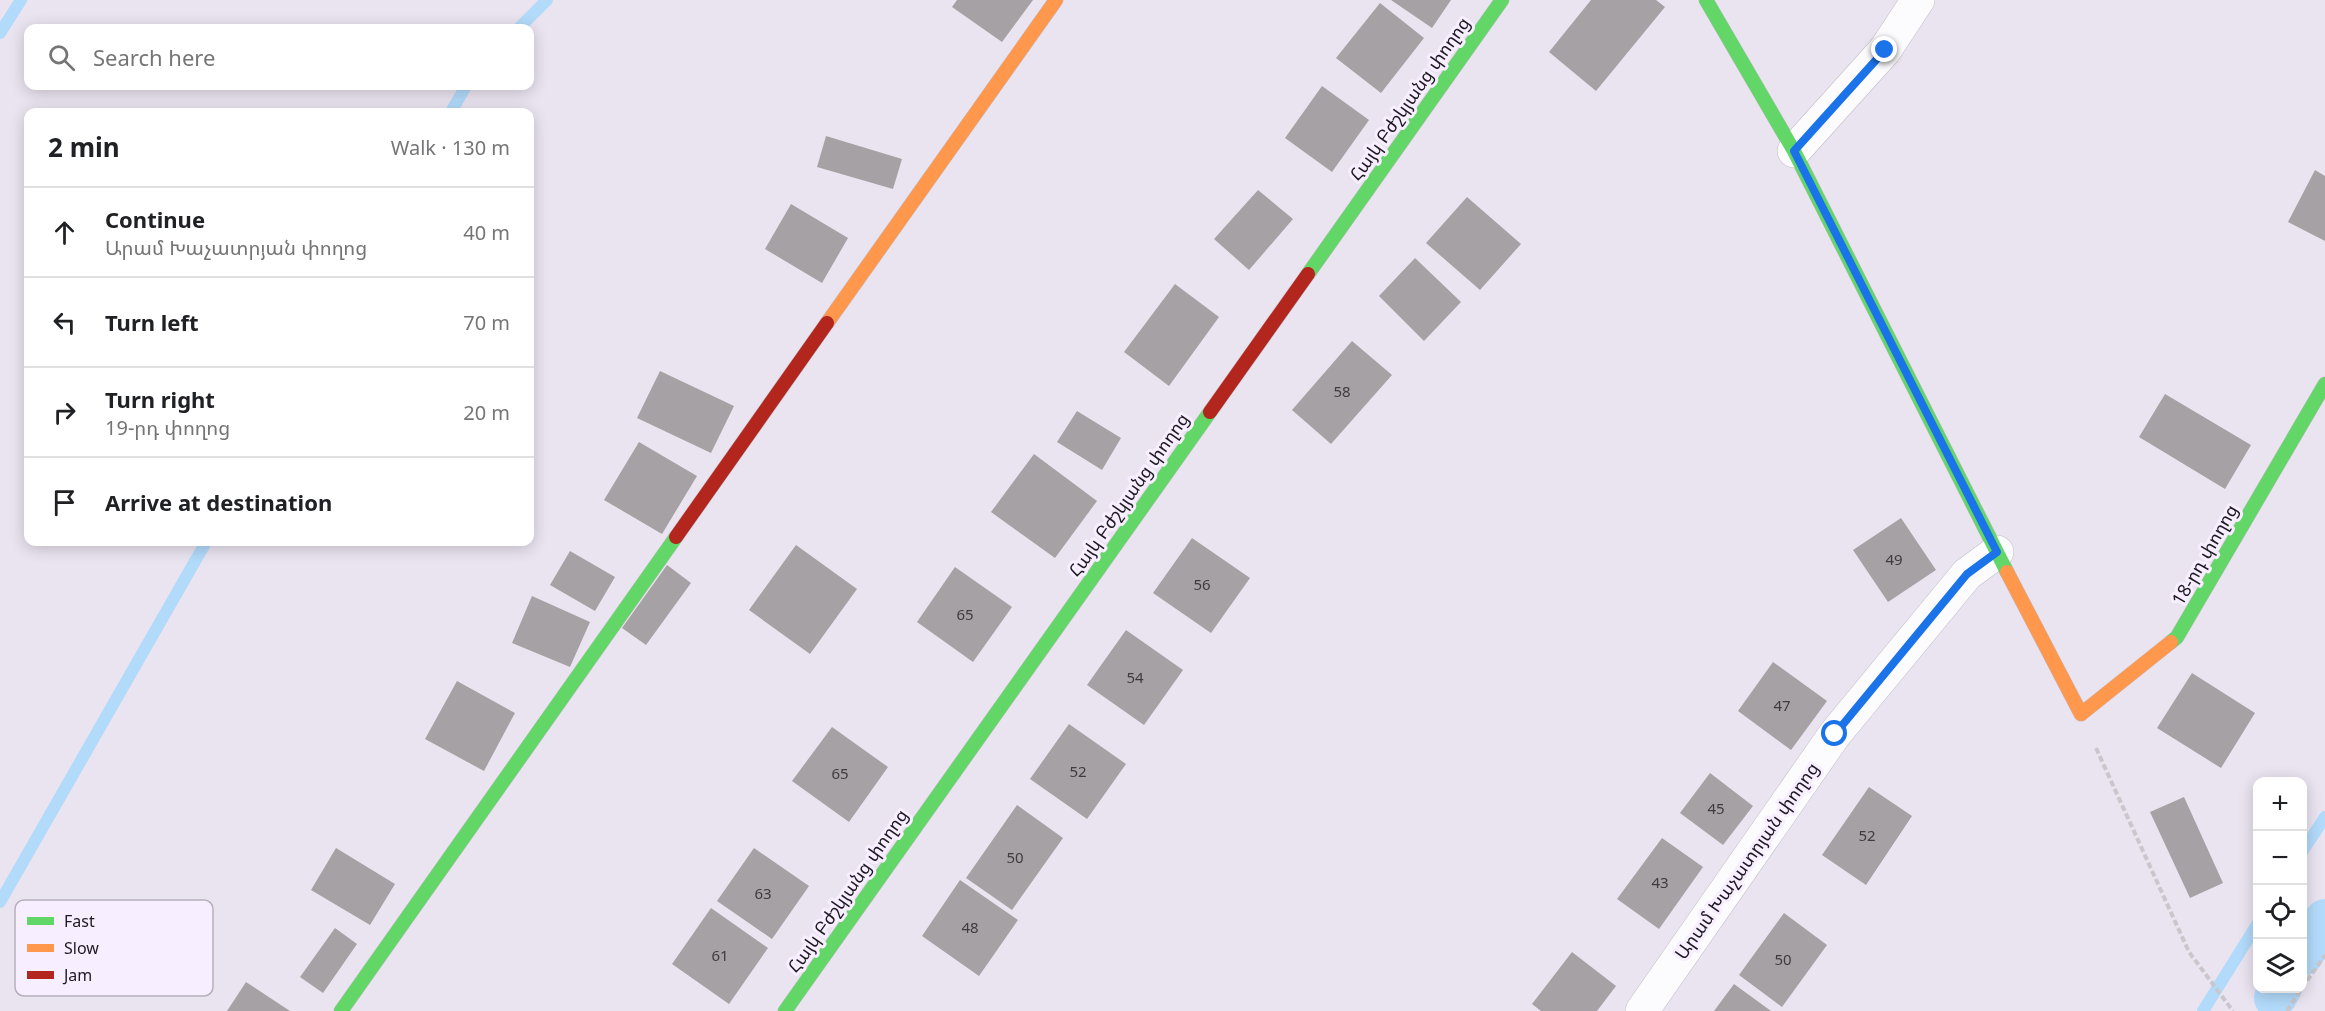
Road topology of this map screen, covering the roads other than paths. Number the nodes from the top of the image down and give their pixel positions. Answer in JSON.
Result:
{"nodes":[{"id":1,"x":1056,"y":0,"type":"edge"},
{"id":2,"x":1502,"y":0,"type":"edge"},
{"id":3,"x":1706,"y":0,"type":"edge"},
{"id":4,"x":1918,"y":0,"type":"edge"},
{"id":5,"x":1794,"y":151,"type":"junction"},
{"id":6,"x":2325,"y":384,"type":"edge"},
{"id":7,"x":1997,"y":552,"type":"junction"},
{"id":8,"x":341,"y":1011,"type":"edge"},
{"id":9,"x":785,"y":1011,"type":"edge"},
{"id":10,"x":1642,"y":1011,"type":"edge"}],
"edges":[{"from":1,"to":8,"type":"street"},
{"from":2,"to":9,"type":"street","name":"Հայկ Բժշկյանց փողոց"},
{"from":3,"to":5,"type":"street"},
{"from":4,"to":5,"type":"street"},
{"from":5,"to":7,"type":"street"},
{"from":6,"to":7,"type":"street","name":"18-րդ փողոց"},
{"from":7,"to":10,"type":"street","name":"Արամ Խաչատրյան փողոց"}]}
